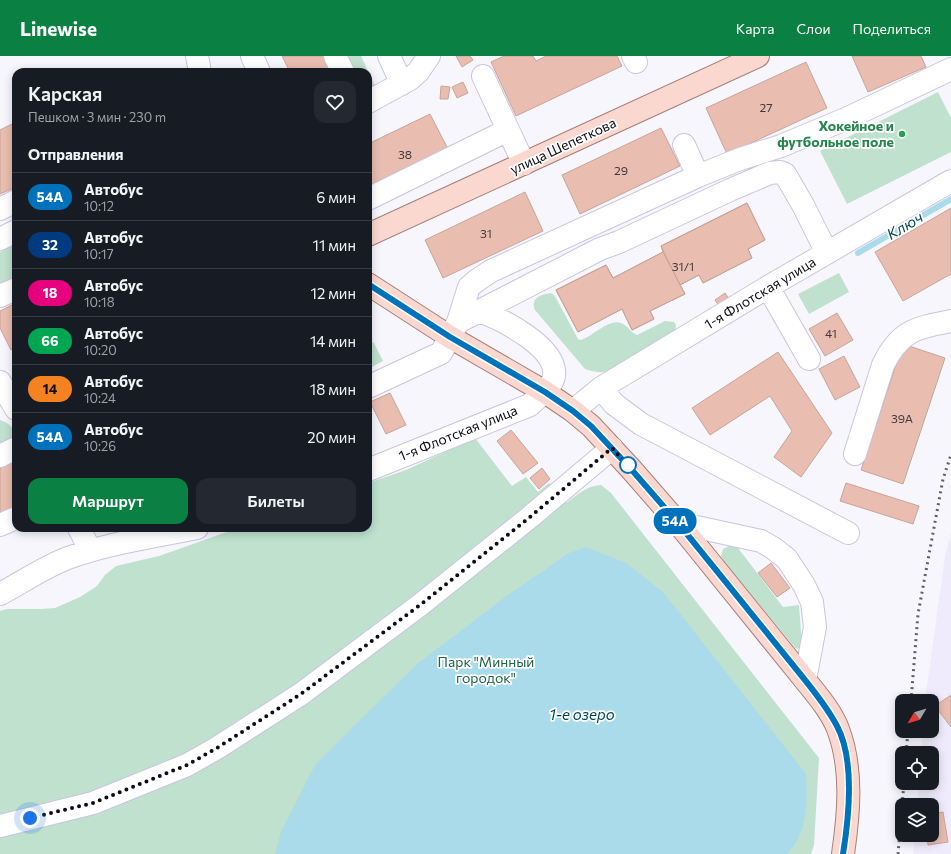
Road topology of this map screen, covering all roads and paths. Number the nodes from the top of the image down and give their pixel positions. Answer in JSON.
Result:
{"nodes":[{"id":1,"x":198,"y":56,"type":"edge"},
{"id":2,"x":252,"y":56,"type":"edge"},
{"id":3,"x":335,"y":56,"type":"edge"},
{"id":4,"x":389,"y":56,"type":"edge"},
{"id":5,"x":429,"y":56,"type":"edge"},
{"id":6,"x":758,"y":56,"type":"edge"},
{"id":7,"x":200,"y":68,"type":"edge"},
{"id":8,"x":257,"y":68,"type":"edge"},
{"id":9,"x":341,"y":68,"type":"edge"},
{"id":10,"x":951,"y":69,"type":"edge"},
{"id":11,"x":483,"y":76,"type":"dead end"},
{"id":12,"x":402,"y":84,"type":"junction"},
{"id":13,"x":372,"y":100,"type":"edge"},
{"id":14,"x":508,"y":130,"type":"junction"},
{"id":15,"x":684,"y":145,"type":"dead end"},
{"id":16,"x":524,"y":164,"type":"junction"},
{"id":17,"x":698,"y":176,"type":"junction"},
{"id":18,"x":951,"y":181,"type":"edge"},
{"id":19,"x":372,"y":197,"type":"edge"},
{"id":20,"x":12,"y":203,"type":"edge"},
{"id":21,"x":0,"y":209,"type":"edge"},
{"id":22,"x":12,"y":233,"type":"edge"},
{"id":23,"x":372,"y":233,"type":"edge"},
{"id":24,"x":0,"y":239,"type":"edge"},
{"id":25,"x":827,"y":253,"type":"junction"},
{"id":26,"x":372,"y":286,"type":"edge"},
{"id":27,"x":768,"y":287,"type":"junction"},
{"id":28,"x":12,"y":291,"type":"edge"},
{"id":29,"x":0,"y":296,"type":"edge"},
{"id":30,"x":479,"y":311,"type":"junction"},
{"id":31,"x":951,"y":320,"type":"edge"},
{"id":32,"x":454,"y":329,"type":"junction"},
{"id":33,"x":809,"y":360,"type":"dead end"},
{"id":34,"x":372,"y":385,"type":"edge"},
{"id":35,"x":602,"y":388,"type":"junction"},
{"id":36,"x":545,"y":392,"type":"junction"},
{"id":37,"x":573,"y":411,"type":"junction"},
{"id":38,"x":612,"y":448,"type":"junction"},
{"id":39,"x":12,"y":450,"type":"edge"},
{"id":40,"x":854,"y":454,"type":"dead end"},
{"id":41,"x":0,"y":456,"type":"edge"},
{"id":42,"x":372,"y":468,"type":"edge"},
{"id":43,"x":12,"y":520,"type":"edge"},
{"id":44,"x":678,"y":523,"type":"junction"},
{"id":45,"x":0,"y":525,"type":"edge"},
{"id":46,"x":81,"y":532,"type":"edge"},
{"id":47,"x":178,"y":532,"type":"edge"},
{"id":48,"x":848,"y":533,"type":"dead end"},
{"id":49,"x":90,"y":550,"type":"junction"},
{"id":50,"x":0,"y":594,"type":"edge"},
{"id":51,"x":805,"y":680,"type":"junction"},
{"id":52,"x":0,"y":826,"type":"edge"},
{"id":53,"x":843,"y":854,"type":"edge"}],
"edges":[{"from":1,"to":7,"type":"street"},
{"from":2,"to":8,"type":"street"},
{"from":3,"to":9,"type":"street"},
{"from":4,"to":12,"type":"street"},
{"from":5,"to":12,"type":"street"},
{"from":6,"to":16,"type":"main road","name":"улица Шепеткова"},
{"from":10,"to":17,"type":"street"},
{"from":11,"to":14,"type":"street"},
{"from":12,"to":13,"type":"street"},
{"from":14,"to":16,"type":"street"},
{"from":14,"to":19,"type":"street"},
{"from":15,"to":17,"type":"street"},
{"from":16,"to":23,"type":"main road","name":"улица Шепеткова"},
{"from":17,"to":32,"type":"street"},
{"from":18,"to":25,"type":"street","name":"1-я Флотская улица"},
{"from":20,"to":21,"type":"street"},
{"from":22,"to":24,"type":"street"},
{"from":25,"to":27,"type":"street","name":"1-я Флотская улица"},
{"from":25,"to":30,"type":"street"},
{"from":26,"to":32,"type":"main road"},
{"from":27,"to":33,"type":"street"},
{"from":27,"to":35,"type":"street","name":"1-я Флотская улица"},
{"from":28,"to":29,"type":"street"},
{"from":30,"to":32,"type":"street"},
{"from":30,"to":36,"type":"street"},
{"from":31,"to":40,"type":"street"},
{"from":32,"to":34,"type":"street"},
{"from":32,"to":36,"type":"main road"},
{"from":35,"to":37,"type":"street","name":"1-я Флотская улица"},
{"from":35,"to":48,"type":"street"},
{"from":36,"to":37,"type":"main road"},
{"from":36,"to":42,"type":"street","name":"1-я Флотская улица"},
{"from":37,"to":38,"type":"main road"},
{"from":38,"to":44,"type":"main road"},
{"from":38,"to":52,"type":"street"},
{"from":39,"to":41,"type":"street"},
{"from":43,"to":45,"type":"street"},
{"from":44,"to":51,"type":"main road"},
{"from":44,"to":51,"type":"street"},
{"from":46,"to":49,"type":"street"},
{"from":47,"to":49,"type":"street"},
{"from":49,"to":50,"type":"street"},
{"from":51,"to":53,"type":"main road"}]}
